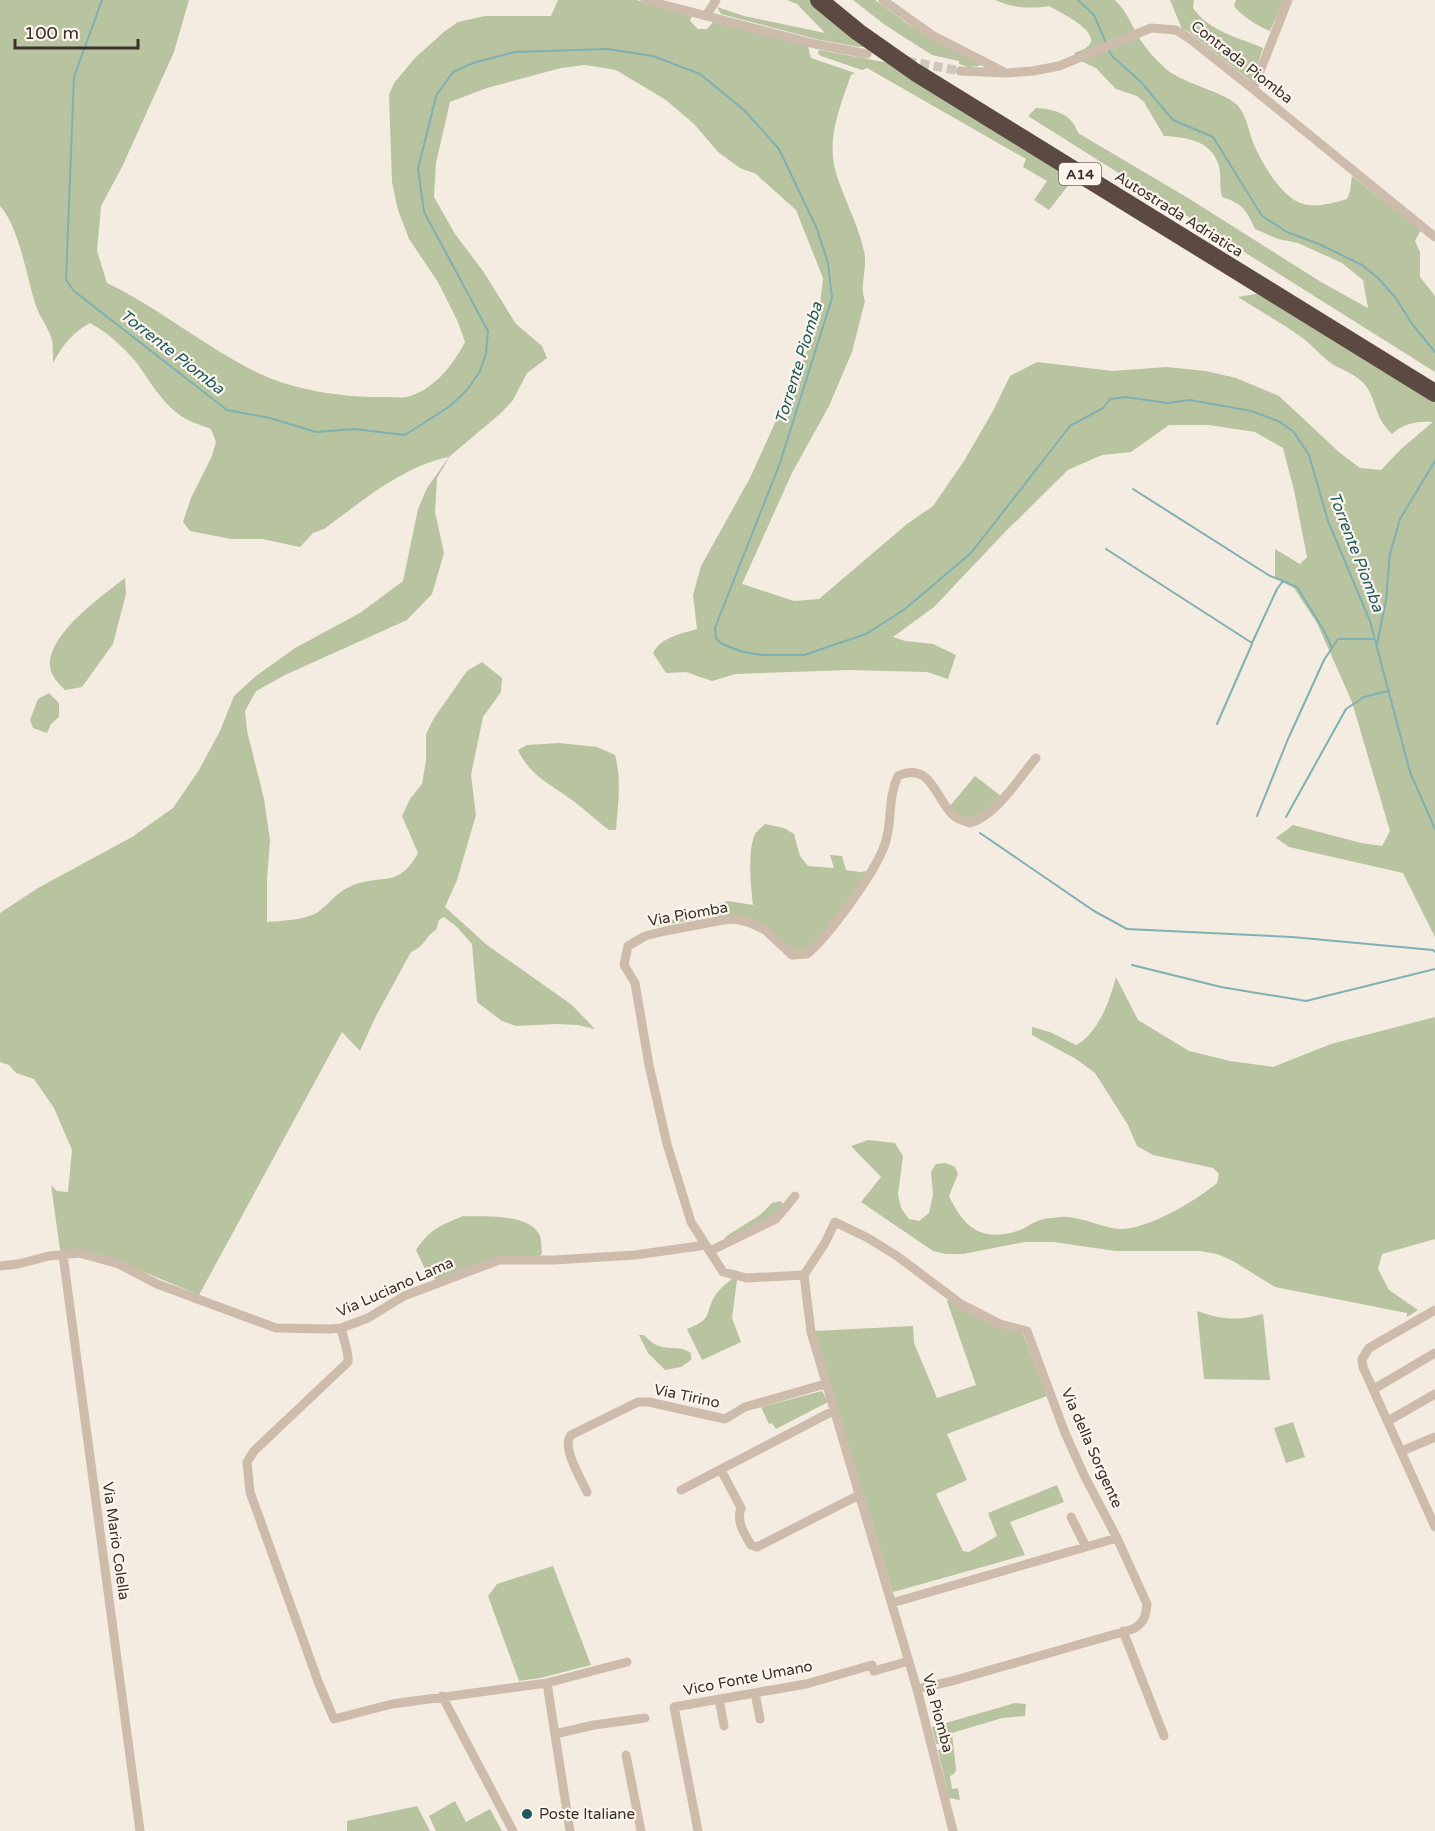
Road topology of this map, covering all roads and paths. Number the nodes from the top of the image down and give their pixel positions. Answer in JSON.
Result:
{"nodes":[{"id":1,"x":645,"y":0,"type":"edge"},
{"id":2,"x":716,"y":0,"type":"edge"},
{"id":3,"x":819,"y":0,"type":"edge"},
{"id":4,"x":838,"y":0,"type":"edge"},
{"id":5,"x":883,"y":0,"type":"edge"},
{"id":6,"x":1288,"y":0,"type":"edge"},
{"id":7,"x":705,"y":16,"type":"junction"},
{"id":8,"x":867,"y":54,"type":"dead end"},
{"id":9,"x":960,"y":71,"type":"tunnel mouth"},
{"id":10,"x":1007,"y":73,"type":"junction"},
{"id":11,"x":1253,"y":88,"type":"junction"},
{"id":12,"x":1435,"y":237,"type":"edge"},
{"id":13,"x":1353,"y":336,"type":"junction"},
{"id":14,"x":1435,"y":382,"type":"edge"},
{"id":15,"x":1435,"y":393,"type":"edge"},
{"id":16,"x":1036,"y":758,"type":"dead end"},
{"id":17,"x":795,"y":1196,"type":"dead end"},
{"id":18,"x":708,"y":1248,"type":"junction"},
{"id":19,"x":63,"y":1255,"type":"junction"},
{"id":20,"x":0,"y":1266,"type":"edge"},
{"id":21,"x":804,"y":1275,"type":"junction"},
{"id":22,"x":1435,"y":1310,"type":"edge"},
{"id":23,"x":341,"y":1328,"type":"junction"},
{"id":24,"x":1435,"y":1353,"type":"edge"},
{"id":25,"x":825,"y":1384,"type":"junction"},
{"id":26,"x":1374,"y":1389,"type":"junction"},
{"id":27,"x":1435,"y":1394,"type":"edge"},
{"id":28,"x":833,"y":1411,"type":"junction"},
{"id":29,"x":1388,"y":1421,"type":"junction"},
{"id":30,"x":1435,"y":1437,"type":"edge"},
{"id":31,"x":1402,"y":1451,"type":"junction"},
{"id":32,"x":721,"y":1470,"type":"junction"},
{"id":33,"x":681,"y":1490,"type":"dead end"},
{"id":34,"x":587,"y":1492,"type":"dead end"},
{"id":35,"x":859,"y":1495,"type":"junction"},
{"id":36,"x":1071,"y":1517,"type":"dead end"},
{"id":37,"x":1435,"y":1527,"type":"edge"},
{"id":38,"x":1117,"y":1538,"type":"junction"},
{"id":39,"x":1086,"y":1547,"type":"junction"},
{"id":40,"x":892,"y":1603,"type":"junction"},
{"id":41,"x":1123,"y":1631,"type":"junction"},
{"id":42,"x":909,"y":1661,"type":"junction"},
{"id":43,"x":627,"y":1662,"type":"dead end"},
{"id":44,"x":547,"y":1683,"type":"junction"},
{"id":45,"x":917,"y":1689,"type":"junction"},
{"id":46,"x":755,"y":1693,"type":"junction"},
{"id":47,"x":442,"y":1696,"type":"junction"},
{"id":48,"x":719,"y":1700,"type":"junction"},
{"id":49,"x":645,"y":1718,"type":"dead end"},
{"id":50,"x":760,"y":1719,"type":"dead end"},
{"id":51,"x":724,"y":1726,"type":"dead end"},
{"id":52,"x":555,"y":1734,"type":"junction"},
{"id":53,"x":1164,"y":1736,"type":"dead end"},
{"id":54,"x":626,"y":1755,"type":"dead end"},
{"id":55,"x":140,"y":1831,"type":"edge"},
{"id":56,"x":513,"y":1831,"type":"edge"},
{"id":57,"x":570,"y":1831,"type":"edge"},
{"id":58,"x":641,"y":1831,"type":"edge"},
{"id":59,"x":698,"y":1831,"type":"edge"},
{"id":60,"x":953,"y":1831,"type":"edge"}],
"edges":[{"from":1,"to":7,"type":"street"},
{"from":2,"to":7,"type":"street"},
{"from":3,"to":13,"type":"highway","name":"Autostrada Adriatica","number":"A14"},
{"from":4,"to":13,"type":"highway","name":"Autostrada Adriatica","number":"A14"},
{"from":5,"to":10,"type":"street"},
{"from":6,"to":11,"type":"street"},
{"from":7,"to":8,"type":"street"},
{"from":9,"to":10,"type":"street","name":"Contrada Piomba"},
{"from":10,"to":11,"type":"street","name":"Contrada Piomba"},
{"from":11,"to":12,"type":"street","name":"Contrada Piomba"},
{"from":13,"to":14,"type":"highway","name":"Autostrada Adriatica","number":"A14"},
{"from":13,"to":15,"type":"highway","name":"Autostrada Adriatica","number":"A14"},
{"from":16,"to":18,"type":"street","name":"Via Piomba"},
{"from":17,"to":18,"type":"street","name":"Via Luciano Lama"},
{"from":18,"to":21,"type":"street","name":"Via Piomba"},
{"from":18,"to":23,"type":"street","name":"Via Luciano Lama"},
{"from":19,"to":20,"type":"street","name":"Via Luciano Lama"},
{"from":19,"to":23,"type":"street","name":"Via Luciano Lama"},
{"from":19,"to":55,"type":"street","name":"Via Mario Colella"},
{"from":21,"to":25,"type":"street","name":"Via Piomba"},
{"from":21,"to":38,"type":"street","name":"Via della Sorgente"},
{"from":22,"to":26,"type":"street"},
{"from":23,"to":47,"type":"street"},
{"from":24,"to":26,"type":"street"},
{"from":25,"to":28,"type":"street","name":"Via Piomba"},
{"from":25,"to":34,"type":"street","name":"Via Tirino"},
{"from":26,"to":29,"type":"street"},
{"from":27,"to":29,"type":"street"},
{"from":28,"to":32,"type":"street"},
{"from":28,"to":35,"type":"street","name":"Via Piomba"},
{"from":29,"to":31,"type":"street"},
{"from":30,"to":31,"type":"street"},
{"from":31,"to":37,"type":"street"},
{"from":32,"to":33,"type":"street"},
{"from":32,"to":35,"type":"street"},
{"from":35,"to":40,"type":"street","name":"Via Piomba"},
{"from":36,"to":39,"type":"street"},
{"from":38,"to":39,"type":"street"},
{"from":38,"to":41,"type":"street","name":"Via della Sorgente"},
{"from":39,"to":40,"type":"street"},
{"from":40,"to":42,"type":"street","name":"Via Piomba"},
{"from":41,"to":45,"type":"street","name":"Via della Sorgente"},
{"from":41,"to":53,"type":"street"},
{"from":42,"to":45,"type":"street","name":"Via Piomba"},
{"from":42,"to":46,"type":"street","name":"Vico Fonte Umano"},
{"from":43,"to":44,"type":"street"},
{"from":44,"to":47,"type":"street"},
{"from":44,"to":52,"type":"street"},
{"from":45,"to":60,"type":"street","name":"Via Piomba"},
{"from":46,"to":48,"type":"street","name":"Vico Fonte Umano"},
{"from":46,"to":50,"type":"street"},
{"from":47,"to":56,"type":"street"},
{"from":48,"to":51,"type":"street"},
{"from":48,"to":59,"type":"street","name":"Vico Fonte Umano"},
{"from":49,"to":52,"type":"street"},
{"from":52,"to":57,"type":"street"},
{"from":54,"to":58,"type":"street"}]}
